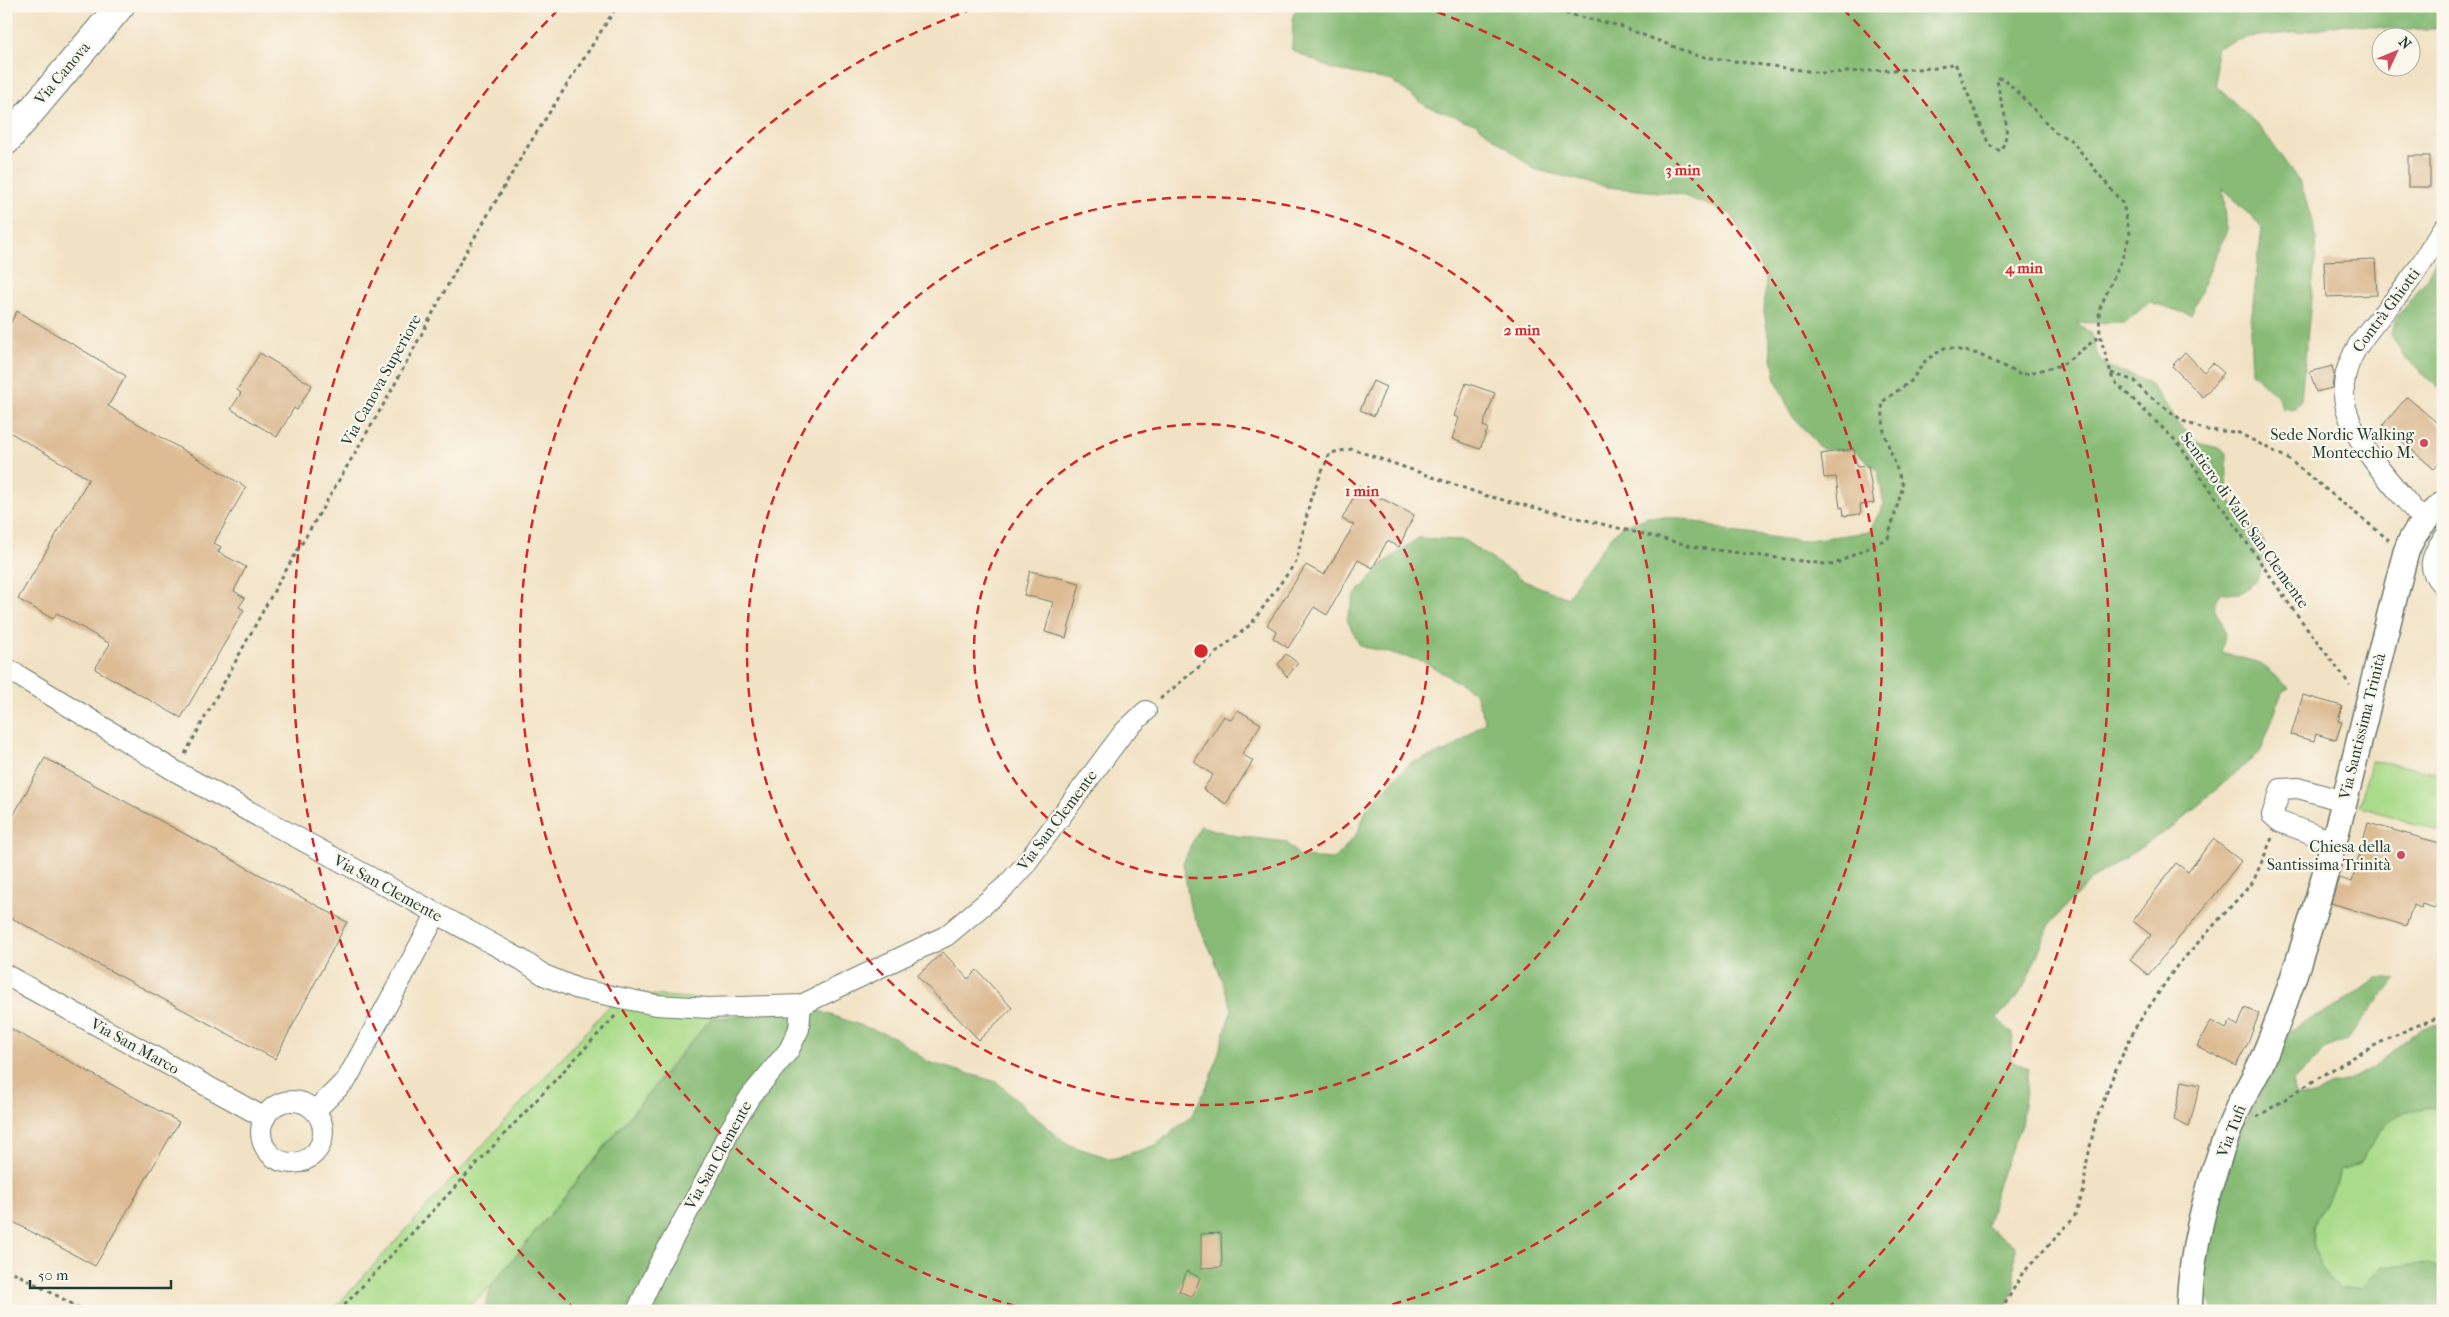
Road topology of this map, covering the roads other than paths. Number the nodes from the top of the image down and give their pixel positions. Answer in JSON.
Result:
{"nodes":[{"id":1,"x":120,"y":6,"type":"edge"},
{"id":2,"x":6,"y":141,"type":"edge"},
{"id":3,"x":2443,"y":229,"type":"edge"},
{"id":4,"x":2443,"y":504,"type":"edge"},
{"id":5,"x":2423,"y":521,"type":"junction"},
{"id":6,"x":2443,"y":539,"type":"edge"},
{"id":7,"x":2443,"y":586,"type":"edge"},
{"id":8,"x":6,"y":668,"type":"edge"},
{"id":9,"x":1146,"y":711,"type":"road end"},
{"id":10,"x":2343,"y":801,"type":"junction"},
{"id":11,"x":2332,"y":841,"type":"junction"},
{"id":12,"x":436,"y":915,"type":"junction"},
{"id":13,"x":2299,"y":959,"type":"joint"},
{"id":14,"x":6,"y":975,"type":"edge"},
{"id":15,"x":801,"y":1005,"type":"junction"},
{"id":16,"x":315,"y":1111,"type":"junction"},
{"id":17,"x":265,"y":1118,"type":"junction"},
{"id":18,"x":637,"y":1311,"type":"edge"},
{"id":19,"x":2189,"y":1311,"type":"edge"}],
"edges":[{"from":1,"to":2,"type":"main road","name":"Via Canova"},
{"from":3,"to":5,"type":"street","name":"Contrà Ghiotti"},
{"from":4,"to":5,"type":"street","name":"Via Santissima Trinità"},
{"from":5,"to":10,"type":"street","name":"Via Santissima Trinità"},
{"from":6,"to":7,"type":"street"},
{"from":8,"to":12,"type":"street","name":"Via San Clemente"},
{"from":9,"to":15,"type":"street","name":"Via San Clemente"},
{"from":10,"to":11,"type":"street","name":"Via Santissima Trinità"},
{"from":10,"to":11,"type":"street"},
{"from":11,"to":13,"type":"street","name":"Via Santissima Trinità"},
{"from":12,"to":15,"type":"street","name":"Via San Clemente"},
{"from":12,"to":16,"type":"street"},
{"from":13,"to":19,"type":"street","name":"Via Tufi"},
{"from":14,"to":17,"type":"street","name":"Via San Marco"},
{"from":15,"to":18,"type":"street","name":"Via San Clemente"},
{"from":16,"to":17,"type":"street"},
{"from":16,"to":17,"type":"street"}]}
